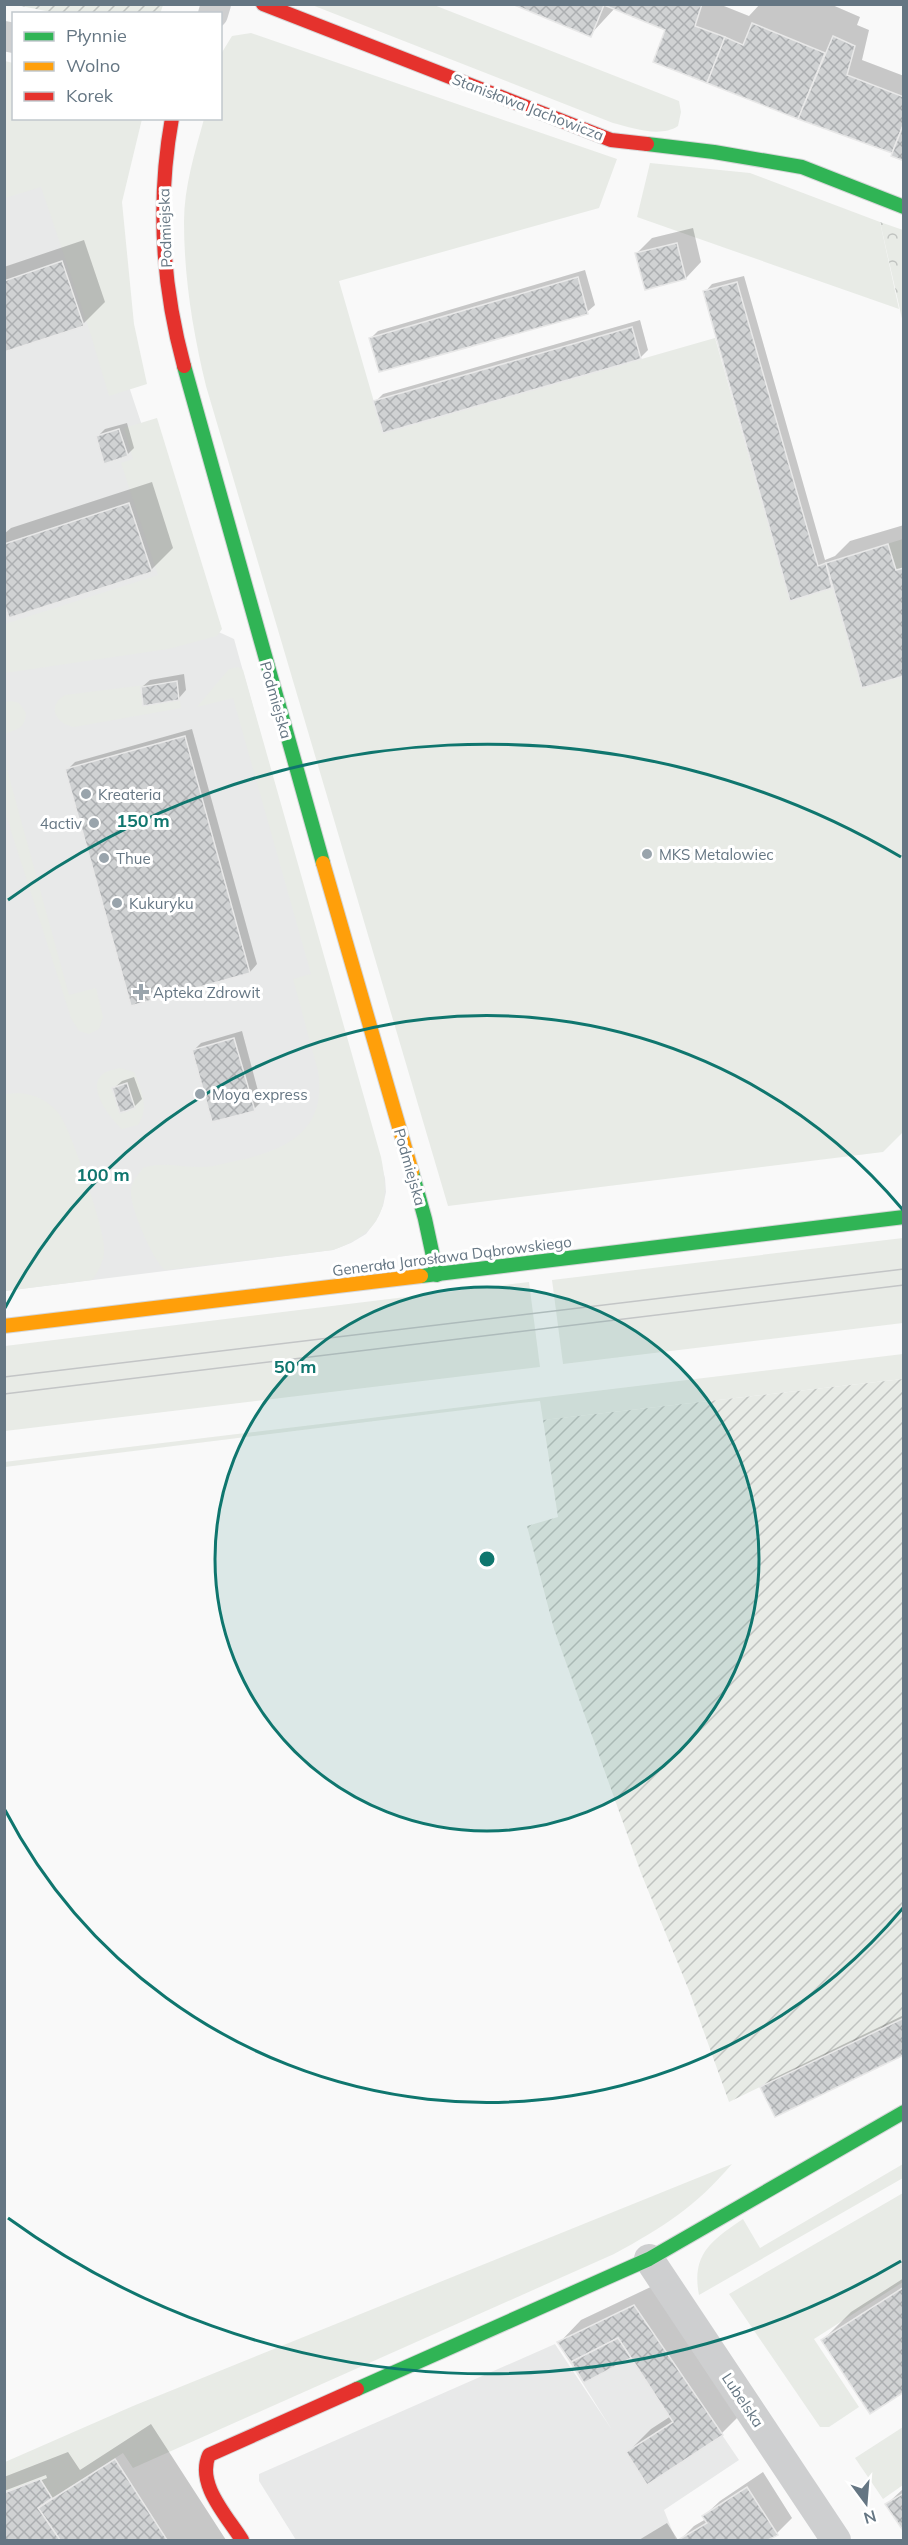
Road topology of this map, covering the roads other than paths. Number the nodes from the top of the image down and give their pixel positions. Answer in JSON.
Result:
{"nodes":[{"id":1,"x":263,"y":4,"type":"edge"},
{"id":2,"x":172,"y":120,"type":"edge"},
{"id":3,"x":903,"y":207,"type":"edge"},
{"id":4,"x":903,"y":1217,"type":"edge"},
{"id":5,"x":437,"y":1275,"type":"junction"},
{"id":6,"x":4,"y":1326,"type":"edge"},
{"id":7,"x":903,"y":2112,"type":"edge"},
{"id":8,"x":649,"y":2259,"type":"junction"},
{"id":9,"x":242,"y":2541,"type":"edge"},
{"id":10,"x":836,"y":2541,"type":"edge"}],
"edges":[{"from":1,"to":3,"type":"street","name":"Stanisława Jachowicza"},
{"from":2,"to":5,"type":"street","name":"Podmiejska"},
{"from":4,"to":5,"type":"street","name":"Generała Jarosława Dąbrowskiego"},
{"from":5,"to":6,"type":"street","name":"Generała Jarosława Dąbrowskiego"},
{"from":7,"to":8,"type":"street"},
{"from":8,"to":9,"type":"street"},
{"from":8,"to":10,"type":"street","name":"Lubelska"}]}
